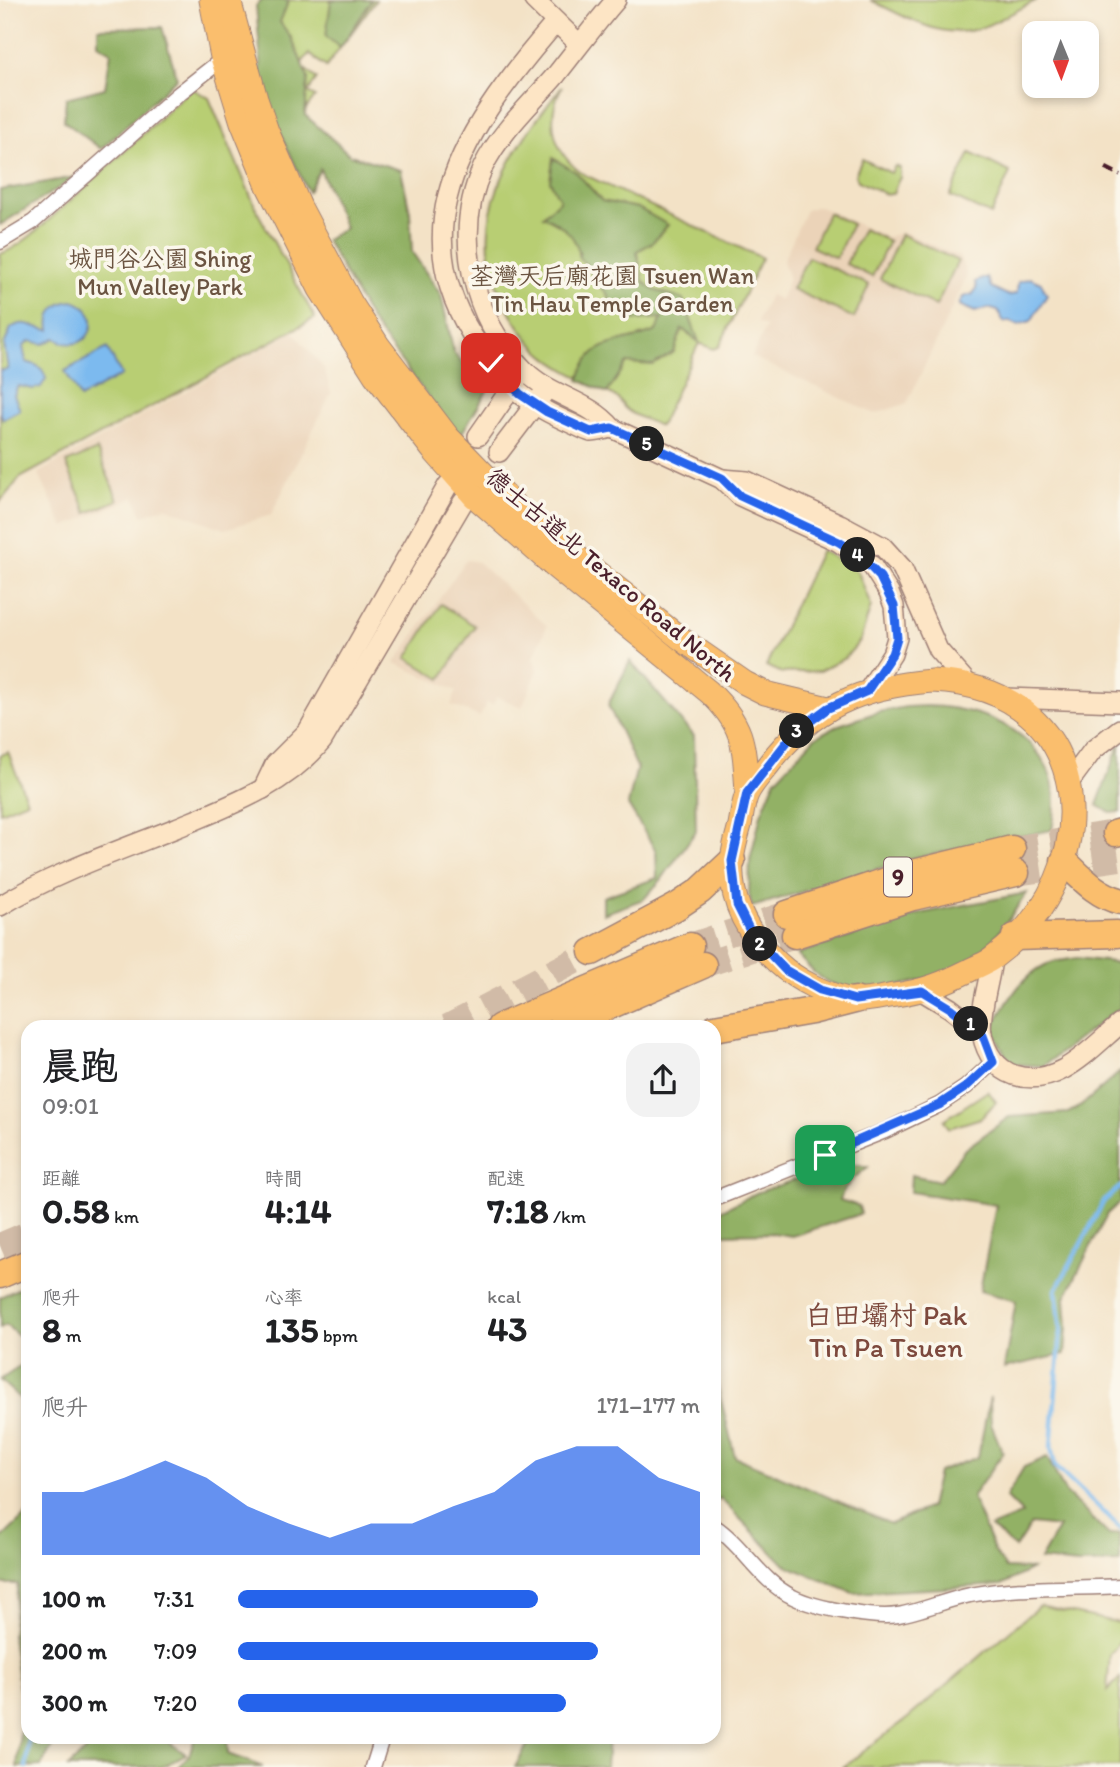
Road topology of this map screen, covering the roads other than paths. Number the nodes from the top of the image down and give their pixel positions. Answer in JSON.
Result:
{"nodes":[{"id":1,"x":534,"y":0,"type":"edge"},
{"id":2,"x":616,"y":0,"type":"edge"},
{"id":3,"x":226,"y":3,"type":"edge"},
{"id":4,"x":556,"y":22,"type":"junction"},
{"id":5,"x":579,"y":44,"type":"junction"},
{"id":6,"x":222,"y":57,"type":"junction"},
{"id":7,"x":0,"y":242,"type":"edge"},
{"id":8,"x":518,"y":378,"type":"junction"},
{"id":9,"x":548,"y":387,"type":"junction"},
{"id":10,"x":534,"y":405,"type":"junction"},
{"id":11,"x":612,"y":428,"type":"junction"},
{"id":12,"x":478,"y":436,"type":"dead end"},
{"id":13,"x":499,"y":452,"type":"dead end"},
{"id":14,"x":722,"y":478,"type":"junction"},
{"id":15,"x":448,"y":485,"type":"dead end"},
{"id":16,"x":463,"y":502,"type":"dead end"},
{"id":17,"x":968,"y":684,"type":"junction"},
{"id":18,"x":867,"y":691,"type":"junction"},
{"id":19,"x":1005,"y":698,"type":"junction"},
{"id":20,"x":1120,"y":702,"type":"edge"},
{"id":21,"x":828,"y":708,"type":"junction"},
{"id":22,"x":1120,"y":729,"type":"edge"},
{"id":23,"x":1070,"y":781,"type":"junction"},
{"id":24,"x":262,"y":790,"type":"junction"},
{"id":25,"x":747,"y":793,"type":"junction"},
{"id":26,"x":732,"y":861,"type":"junction"},
{"id":27,"x":1014,"y":861,"type":"tunnel mouth"},
{"id":28,"x":1064,"y":861,"type":"junction"},
{"id":29,"x":1120,"y":901,"type":"edge"},
{"id":30,"x":0,"y":906,"type":"edge"},
{"id":31,"x":791,"y":924,"type":"tunnel mouth"},
{"id":32,"x":1117,"y":934,"type":"dead end"},
{"id":33,"x":1015,"y":937,"type":"junction"},
{"id":34,"x":592,"y":951,"type":"tunnel mouth"},
{"id":35,"x":992,"y":959,"type":"junction"},
{"id":36,"x":922,"y":991,"type":"junction"},
{"id":37,"x":855,"y":1000,"type":"junction"},
{"id":38,"x":519,"y":1020,"type":"edge"},
{"id":39,"x":574,"y":1020,"type":"edge"},
{"id":40,"x":1120,"y":1024,"type":"edge"},
{"id":41,"x":721,"y":1027,"type":"edge"},
{"id":42,"x":982,"y":1033,"type":"junction"},
{"id":43,"x":993,"y":1062,"type":"junction"},
{"id":44,"x":721,"y":1196,"type":"edge"},
{"id":45,"x":21,"y":1266,"type":"edge"},
{"id":46,"x":0,"y":1275,"type":"edge"},
{"id":47,"x":721,"y":1531,"type":"edge"},
{"id":48,"x":1120,"y":1586,"type":"edge"},
{"id":49,"x":380,"y":1744,"type":"edge"},
{"id":50,"x":373,"y":1767,"type":"edge"}],
"edges":[{"from":1,"to":4,"type":"main road"},
{"from":2,"to":5,"type":"main road"},
{"from":3,"to":6,"type":"main road","name":"德士古道北 Texaco Road North"},
{"from":3,"to":21,"type":"main road","name":"德士古道北 Texaco Road North"},
{"from":4,"to":5,"type":"main road"},
{"from":4,"to":8,"type":"main road"},
{"from":5,"to":8,"type":"main road"},
{"from":6,"to":7,"type":"street"},
{"from":6,"to":25,"type":"main road","name":"德士古道北 Texaco Road North"},
{"from":8,"to":9,"type":"main road"},
{"from":8,"to":10,"type":"main road"},
{"from":8,"to":12,"type":"main road"},
{"from":9,"to":10,"type":"main road"},
{"from":9,"to":11,"type":"main road"},
{"from":10,"to":11,"type":"main road"},
{"from":10,"to":13,"type":"main road"},
{"from":11,"to":14,"type":"main road"},
{"from":14,"to":17,"type":"main road"},
{"from":14,"to":18,"type":"main road"},
{"from":15,"to":24,"type":"main road"},
{"from":16,"to":24,"type":"main road"},
{"from":17,"to":18,"type":"main road"},
{"from":17,"to":19,"type":"main road"},
{"from":18,"to":21,"type":"main road"},
{"from":19,"to":20,"type":"main road"},
{"from":19,"to":23,"type":"main road"},
{"from":21,"to":25,"type":"main road"},
{"from":22,"to":23,"type":"main road"},
{"from":23,"to":28,"type":"main road"},
{"from":24,"to":30,"type":"main road"},
{"from":25,"to":26,"type":"main road"},
{"from":26,"to":34,"type":"highway"},
{"from":26,"to":37,"type":"main road"},
{"from":27,"to":31,"type":"highway","number":"9"},
{"from":28,"to":29,"type":"highway"},
{"from":28,"to":33,"type":"main road"},
{"from":32,"to":33,"type":"highway"},
{"from":33,"to":35,"type":"main road"},
{"from":35,"to":36,"type":"main road"},
{"from":35,"to":42,"type":"main road"},
{"from":36,"to":37,"type":"main road"},
{"from":36,"to":42,"type":"main road"},
{"from":37,"to":41,"type":"highway"},
{"from":38,"to":39,"type":"highway"},
{"from":40,"to":43,"type":"main road"},
{"from":42,"to":43,"type":"main road"},
{"from":43,"to":44,"type":"street"},
{"from":45,"to":46,"type":"highway"},
{"from":47,"to":48,"type":"street"},
{"from":49,"to":50,"type":"street"}]}
